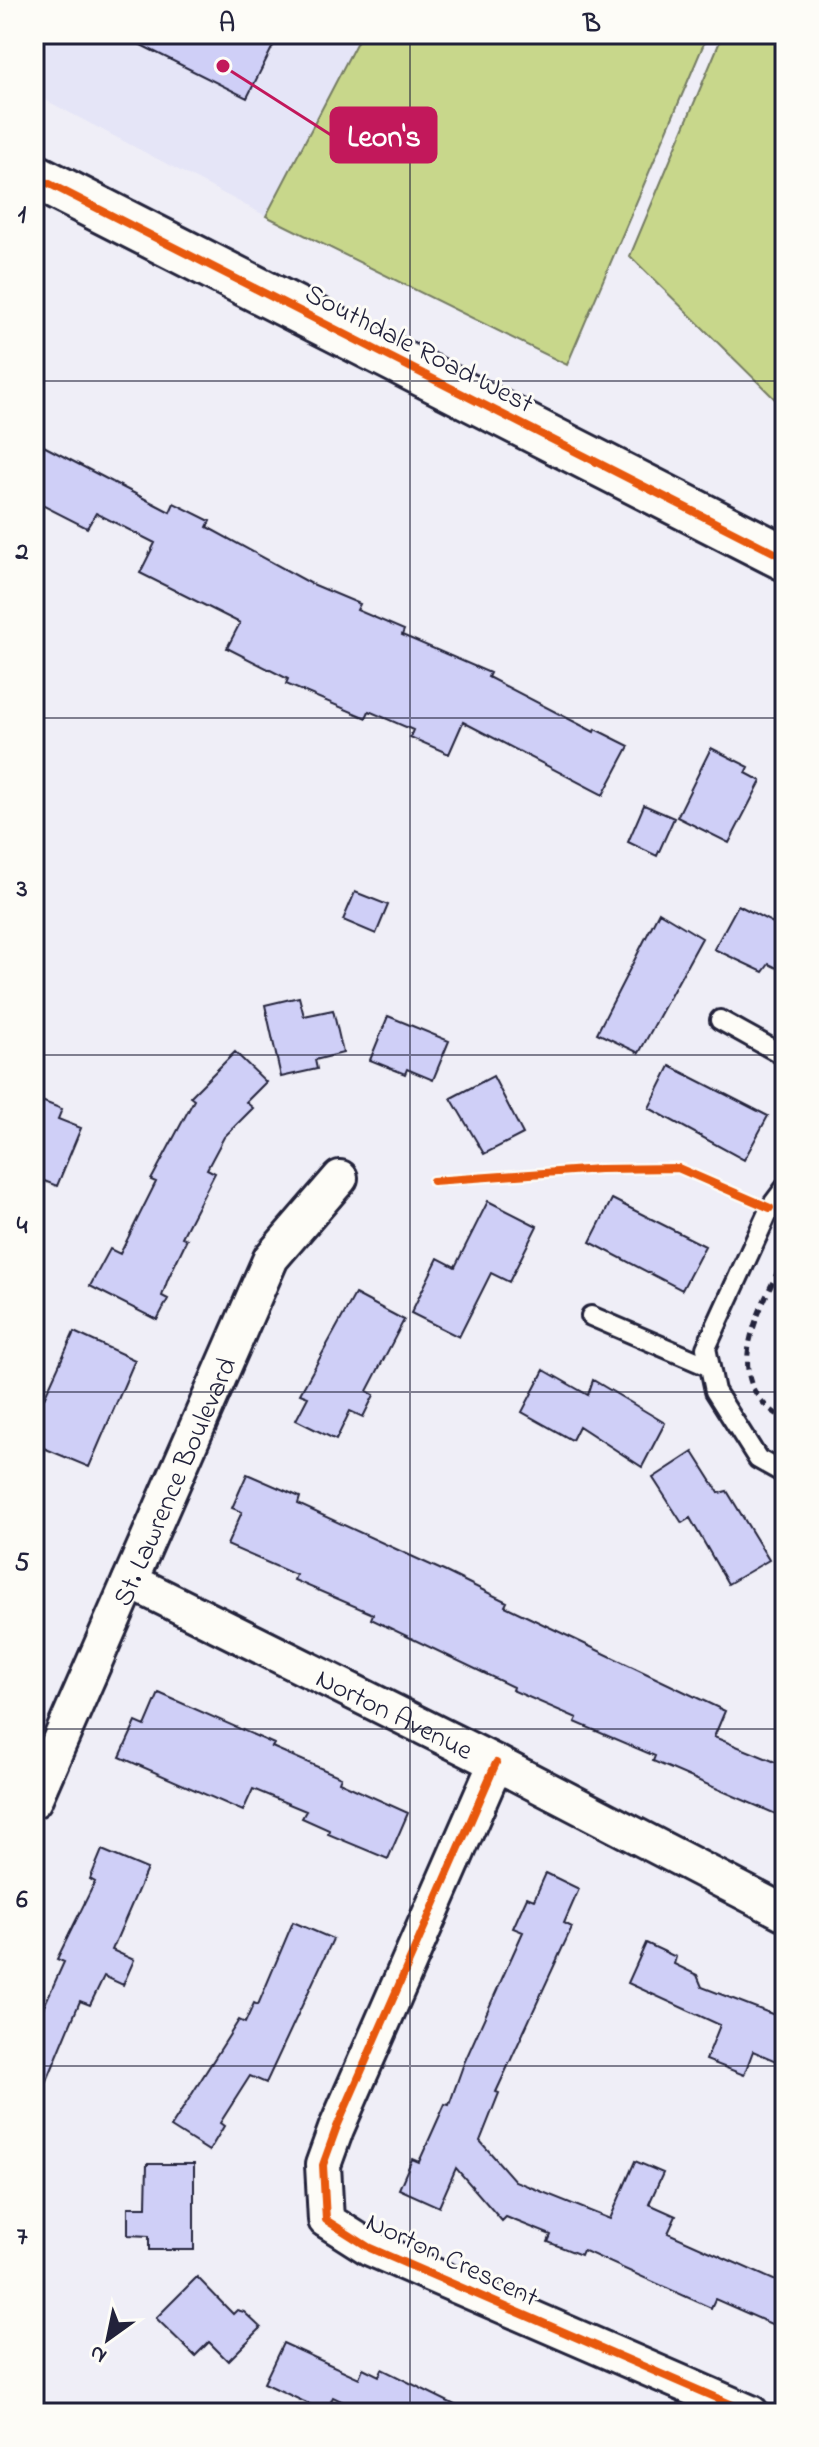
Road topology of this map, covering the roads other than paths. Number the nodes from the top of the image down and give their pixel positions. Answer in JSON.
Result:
{"nodes":[{"id":1,"x":34,"y":176,"type":"edge"},
{"id":2,"x":785,"y":558,"type":"edge"},
{"id":3,"x":720,"y":1020,"type":"dead end"},
{"id":4,"x":785,"y":1056,"type":"edge"},
{"id":5,"x":340,"y":1178,"type":"dead end"},
{"id":6,"x":785,"y":1188,"type":"edge"},
{"id":7,"x":591,"y":1316,"type":"dead end"},
{"id":8,"x":710,"y":1367,"type":"junction"},
{"id":9,"x":785,"y":1474,"type":"edge"},
{"id":10,"x":130,"y":1581,"type":"junction"},
{"id":11,"x":496,"y":1763,"type":"junction"},
{"id":12,"x":34,"y":1800,"type":"edge"},
{"id":13,"x":785,"y":1913,"type":"edge"},
{"id":14,"x":751,"y":2413,"type":"edge"}],
"edges":[{"from":1,"to":2,"type":"main road","name":"Southdale Road West"},
{"from":3,"to":4,"type":"lane"},
{"from":5,"to":10,"type":"street","name":"St. Lawrence Boulevard"},
{"from":6,"to":8,"type":"lane"},
{"from":7,"to":8,"type":"lane"},
{"from":8,"to":9,"type":"lane"},
{"from":10,"to":11,"type":"street","name":"Norton Avenue"},
{"from":10,"to":12,"type":"street","name":"St. Lawrence Boulevard"},
{"from":11,"to":13,"type":"street","name":"Norton Avenue"},
{"from":11,"to":14,"type":"street","name":"Norton Crescent"}]}
